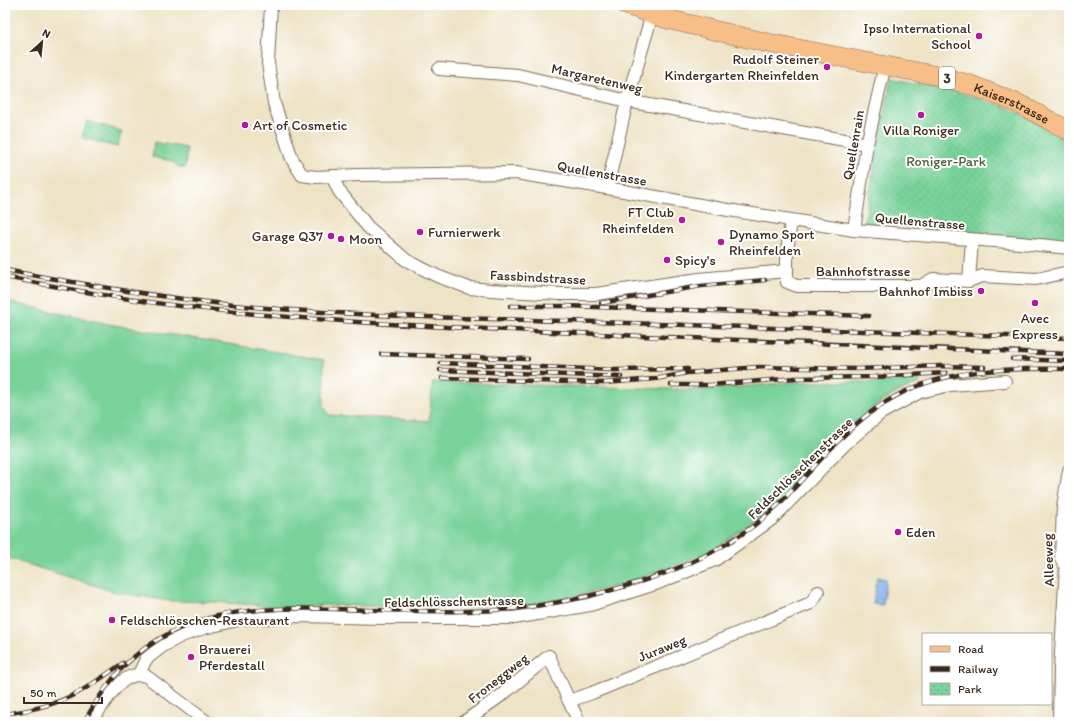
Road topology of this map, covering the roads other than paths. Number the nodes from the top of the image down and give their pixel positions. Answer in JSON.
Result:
{"nodes":[{"id":1,"x":271,"y":5,"type":"edge"},
{"id":2,"x":626,"y":5,"type":"edge"},
{"id":3,"x":648,"y":11,"type":"edge"},
{"id":4,"x":885,"y":65,"type":"junction"},
{"id":5,"x":439,"y":69,"type":"dead end"},
{"id":6,"x":628,"y":101,"type":"junction"},
{"id":7,"x":1069,"y":131,"type":"edge"},
{"id":8,"x":867,"y":144,"type":"junction"},
{"id":9,"x":332,"y":176,"type":"junction"},
{"id":10,"x":607,"y":188,"type":"junction"},
{"id":11,"x":791,"y":221,"type":"junction"},
{"id":12,"x":854,"y":230,"type":"junction"},
{"id":13,"x":972,"y":240,"type":"junction"},
{"id":14,"x":1069,"y":248,"type":"edge"},
{"id":15,"x":786,"y":271,"type":"junction"},
{"id":16,"x":1069,"y":272,"type":"edge"},
{"id":17,"x":969,"y":281,"type":"junction"},
{"id":18,"x":1005,"y":381,"type":"dead end"},
{"id":19,"x":1069,"y":470,"type":"edge"},
{"id":20,"x":1067,"y":567,"type":"edge"},
{"id":21,"x":818,"y":592,"type":"dead end"},
{"id":22,"x":139,"y":674,"type":"junction"},
{"id":23,"x":569,"y":701,"type":"junction"},
{"id":24,"x":91,"y":722,"type":"edge"},
{"id":25,"x":207,"y":722,"type":"edge"},
{"id":26,"x":464,"y":722,"type":"edge"},
{"id":27,"x":579,"y":722,"type":"edge"},
{"id":28,"x":1059,"y":722,"type":"edge"}],
"edges":[{"from":1,"to":9,"type":"street","name":"Quellenstrasse"},
{"from":2,"to":3,"type":"main road","name":"Kaiserstrasse","number":"3"},
{"from":3,"to":4,"type":"main road","name":"Kaiserstrasse","number":"3"},
{"from":3,"to":6,"type":"street"},
{"from":4,"to":7,"type":"main road","name":"Kaiserstrasse","number":"3"},
{"from":4,"to":8,"type":"street","name":"Quellenrain"},
{"from":5,"to":6,"type":"street","name":"Margaretenweg"},
{"from":6,"to":8,"type":"street","name":"Margaretenweg"},
{"from":6,"to":10,"type":"street"},
{"from":8,"to":12,"type":"street","name":"Quellenrain"},
{"from":9,"to":10,"type":"street","name":"Quellenstrasse"},
{"from":9,"to":15,"type":"street","name":"Fassbindstrasse"},
{"from":10,"to":11,"type":"street","name":"Quellenstrasse"},
{"from":11,"to":12,"type":"street","name":"Quellenstrasse"},
{"from":11,"to":15,"type":"street"},
{"from":12,"to":13,"type":"street","name":"Quellenstrasse"},
{"from":13,"to":14,"type":"street","name":"Quellenstrasse"},
{"from":13,"to":17,"type":"street"},
{"from":15,"to":17,"type":"street","name":"Bahnhofstrasse"},
{"from":16,"to":17,"type":"street","name":"Bahnhofstrasse"},
{"from":18,"to":22,"type":"street","name":"Feldschlösschenstrasse"},
{"from":19,"to":20,"type":"street","name":"Alleeweg"},
{"from":20,"to":28,"type":"street","name":"Alleeweg"},
{"from":21,"to":23,"type":"street","name":"Juraweg"},
{"from":22,"to":24,"type":"street"},
{"from":22,"to":25,"type":"street"},
{"from":23,"to":26,"type":"street","name":"Froneggweg"},
{"from":23,"to":27,"type":"street"}]}
